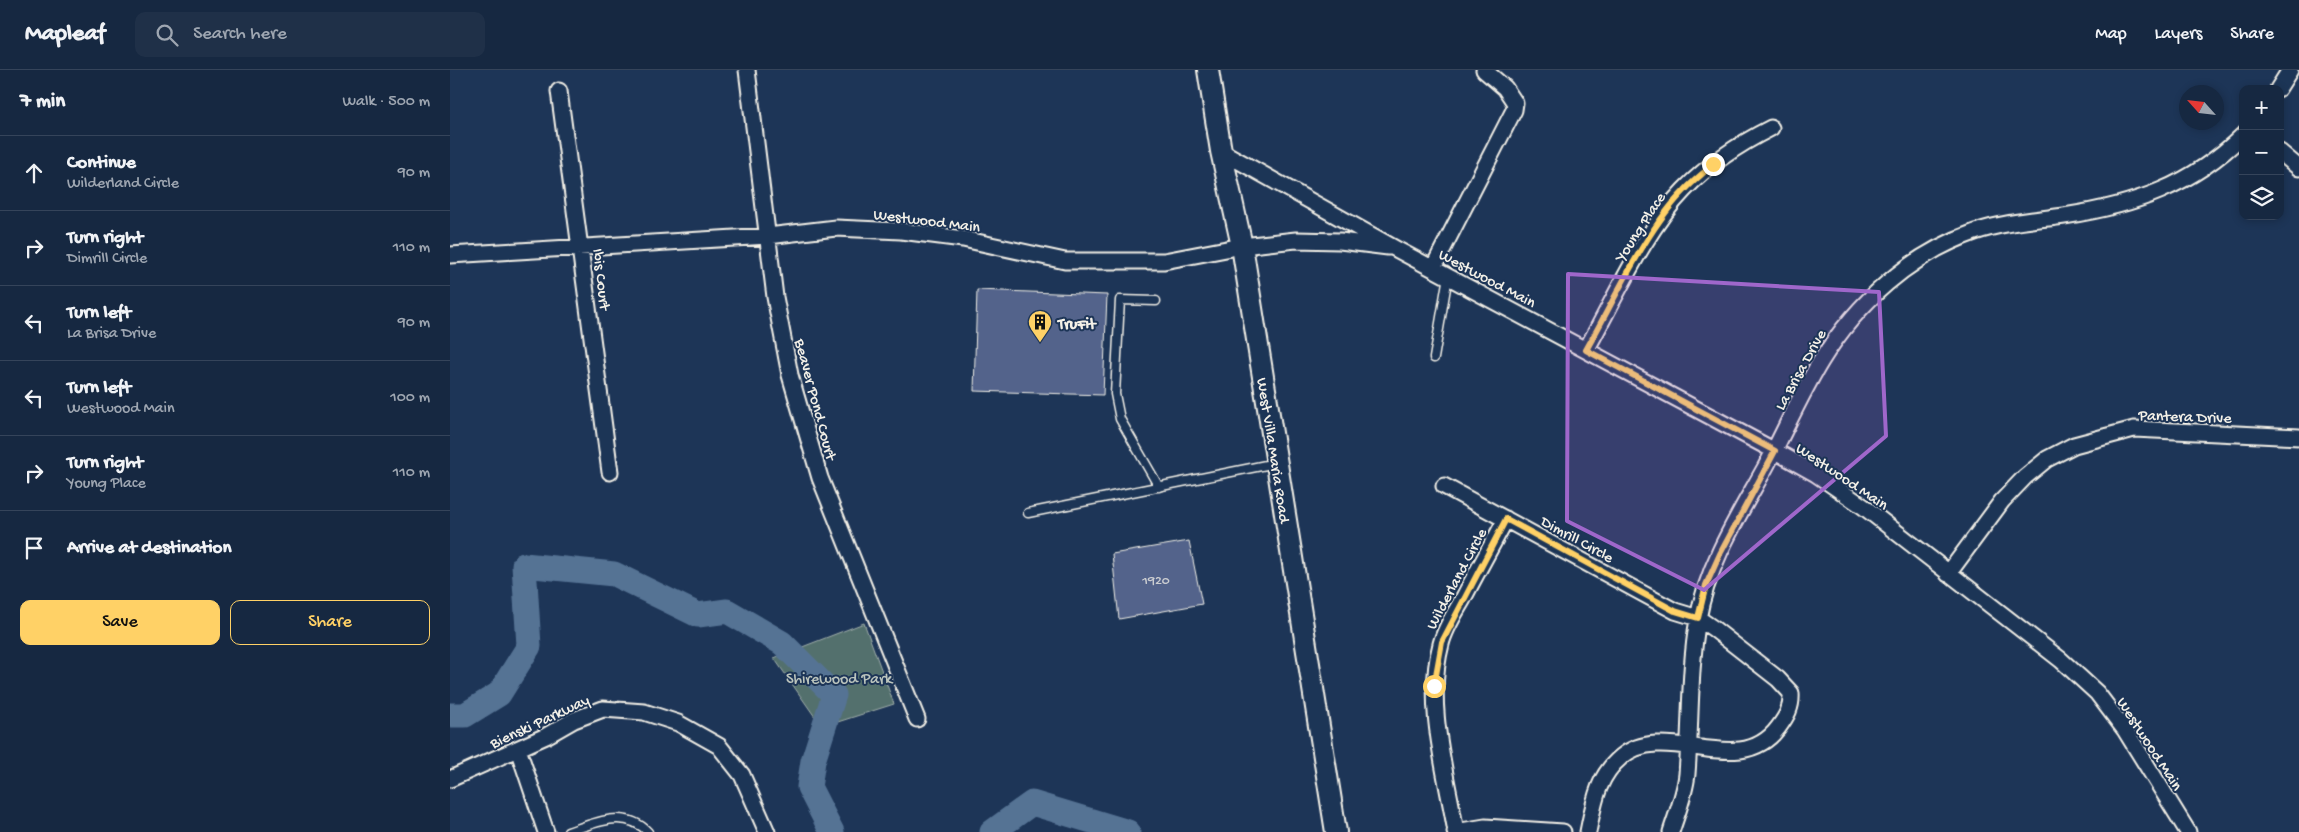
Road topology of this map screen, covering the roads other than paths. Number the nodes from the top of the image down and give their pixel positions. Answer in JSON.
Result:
{"nodes":[{"id":1,"x":747,"y":70,"type":"edge"},
{"id":2,"x":1208,"y":70,"type":"edge"},
{"id":3,"x":1484,"y":70,"type":"edge"},
{"id":4,"x":2290,"y":70,"type":"edge"},
{"id":5,"x":2281,"y":85,"type":"edge"},
{"id":6,"x":559,"y":91,"type":"dead end"},
{"id":7,"x":1771,"y":128,"type":"dead end"},
{"id":8,"x":2239,"y":138,"type":"edge"},
{"id":9,"x":1221,"y":152,"type":"junction"},
{"id":10,"x":2284,"y":155,"type":"edge"},
{"id":11,"x":2299,"y":168,"type":"edge"},
{"id":12,"x":768,"y":236,"type":"junction"},
{"id":13,"x":1242,"y":246,"type":"junction"},
{"id":14,"x":582,"y":248,"type":"junction"},
{"id":15,"x":1396,"y":249,"type":"junction"},
{"id":16,"x":450,"y":254,"type":"edge"},
{"id":17,"x":1433,"y":268,"type":"junction"},
{"id":18,"x":1448,"y":276,"type":"junction"},
{"id":19,"x":1156,"y":301,"type":"dead end"},
{"id":20,"x":1586,"y":350,"type":"junction"},
{"id":21,"x":1434,"y":358,"type":"dead end"},
{"id":22,"x":2299,"y":437,"type":"edge"},
{"id":23,"x":1775,"y":451,"type":"junction"},
{"id":24,"x":1276,"y":463,"type":"junction"},
{"id":25,"x":610,"y":472,"type":"dead end"},
{"id":26,"x":1444,"y":486,"type":"dead end"},
{"id":27,"x":1159,"y":487,"type":"junction"},
{"id":28,"x":1028,"y":513,"type":"dead end"},
{"id":29,"x":1506,"y":519,"type":"junction"},
{"id":30,"x":1948,"y":574,"type":"junction"},
{"id":31,"x":1698,"y":618,"type":"junction"},
{"id":32,"x":917,"y":719,"type":"dead end"},
{"id":33,"x":1688,"y":746,"type":"junction"},
{"id":34,"x":518,"y":749,"type":"junction"},
{"id":35,"x":450,"y":779,"type":"edge"},
{"id":36,"x":546,"y":832,"type":"edge"},
{"id":37,"x":568,"y":832,"type":"edge"},
{"id":38,"x":648,"y":832,"type":"edge"},
{"id":39,"x":767,"y":832,"type":"edge"},
{"id":40,"x":1336,"y":832,"type":"edge"},
{"id":41,"x":1455,"y":832,"type":"edge"},
{"id":42,"x":1563,"y":832,"type":"edge"},
{"id":43,"x":1588,"y":832,"type":"edge"},
{"id":44,"x":1671,"y":832,"type":"edge"},
{"id":45,"x":2188,"y":832,"type":"edge"}],
"edges":[{"from":1,"to":12,"type":"street","name":"Beaver Pond Court"},
{"from":2,"to":9,"type":"main road","name":"West Villa Maria Road"},
{"from":3,"to":17,"type":"street"},
{"from":4,"to":5,"type":"street"},
{"from":6,"to":14,"type":"street","name":"Ibis Court"},
{"from":7,"to":20,"type":"street","name":"Young Place"},
{"from":8,"to":23,"type":"street","name":"La Brisa Drive"},
{"from":9,"to":13,"type":"main road","name":"West Villa Maria Road"},
{"from":9,"to":15,"type":"street","name":"Westwood Main"},
{"from":10,"to":11,"type":"street"},
{"from":12,"to":13,"type":"street","name":"Westwood Main"},
{"from":12,"to":14,"type":"street","name":"Westwood Main"},
{"from":12,"to":32,"type":"street","name":"Beaver Pond Court"},
{"from":13,"to":15,"type":"street","name":"Westwood Main"},
{"from":13,"to":24,"type":"main road","name":"West Villa Maria Road"},
{"from":14,"to":16,"type":"street","name":"Westwood Main"},
{"from":14,"to":25,"type":"street","name":"Ibis Court"},
{"from":15,"to":17,"type":"street","name":"Westwood Main"},
{"from":17,"to":18,"type":"street","name":"Westwood Main"},
{"from":18,"to":20,"type":"street","name":"Westwood Main"},
{"from":18,"to":21,"type":"lane"},
{"from":19,"to":27,"type":"lane"},
{"from":20,"to":23,"type":"street","name":"Westwood Main"},
{"from":22,"to":30,"type":"street","name":"Pantera Drive"},
{"from":23,"to":30,"type":"street","name":"Westwood Main"},
{"from":23,"to":31,"type":"street","name":"La Brisa Drive"},
{"from":24,"to":27,"type":"lane"},
{"from":24,"to":40,"type":"main road","name":"West Villa Maria Road"},
{"from":26,"to":29,"type":"street","name":"Dimrill Circle"},
{"from":27,"to":28,"type":"lane"},
{"from":29,"to":31,"type":"street","name":"Dimrill Circle"},
{"from":29,"to":41,"type":"street","name":"Wilderland Circle"},
{"from":30,"to":45,"type":"street","name":"Westwood Main"},
{"from":31,"to":33,"type":"street","name":"La Brisa Drive"},
{"from":31,"to":33,"type":"street","name":"Dimrill Circle"},
{"from":33,"to":43,"type":"street","name":"Dimrill Circle"},
{"from":33,"to":44,"type":"street","name":"La Brisa Drive"},
{"from":34,"to":35,"type":"street","name":"Bienski Parkway"},
{"from":34,"to":36,"type":"street"},
{"from":34,"to":39,"type":"street","name":"Bienski Parkway"},
{"from":37,"to":38,"type":"lane"},
{"from":41,"to":42,"type":"street"}]}
